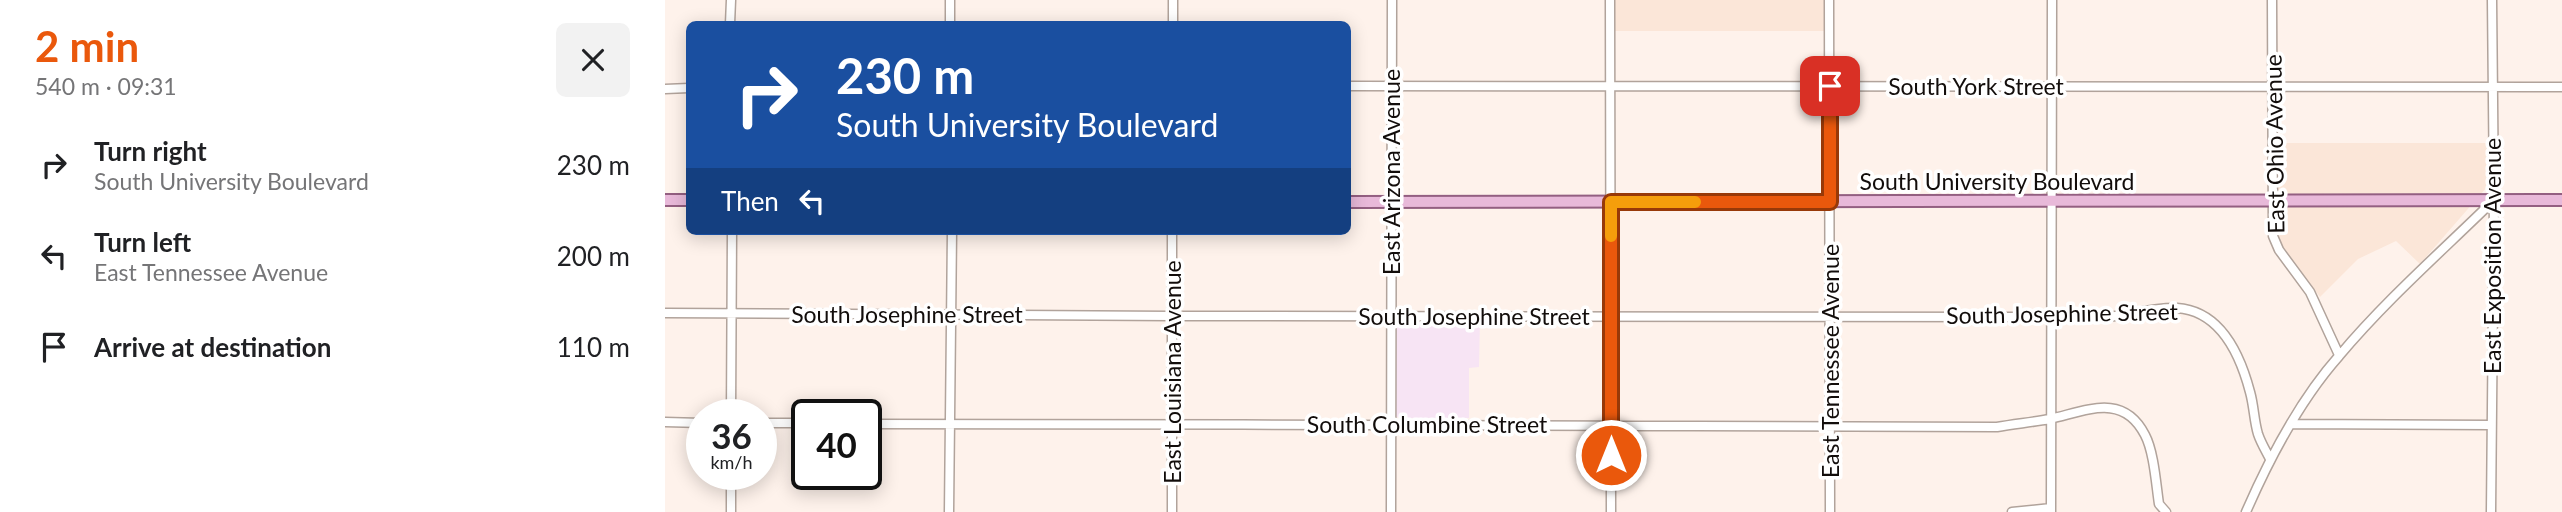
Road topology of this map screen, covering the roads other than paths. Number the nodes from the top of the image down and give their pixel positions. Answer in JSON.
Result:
{"nodes":[{"id":1,"x":731,"y":0,"type":"edge"},
{"id":2,"x":950,"y":0,"type":"edge"},
{"id":3,"x":1173,"y":0,"type":"edge"},
{"id":4,"x":1392,"y":0,"type":"edge"},
{"id":5,"x":1610,"y":0,"type":"edge"},
{"id":6,"x":1829,"y":0,"type":"edge"},
{"id":7,"x":2052,"y":0,"type":"edge"},
{"id":8,"x":2272,"y":0,"type":"edge"},
{"id":9,"x":2492,"y":0,"type":"edge"},
{"id":10,"x":730,"y":21,"type":"edge"},
{"id":11,"x":950,"y":21,"type":"edge"},
{"id":12,"x":1173,"y":21,"type":"edge"},
{"id":13,"x":1351,"y":86,"type":"edge"},
{"id":14,"x":1611,"y":86,"type":"junction"},
{"id":15,"x":1830,"y":86,"type":"junction"},
{"id":16,"x":2052,"y":86,"type":"junction"},
{"id":17,"x":1391,"y":87,"type":"junction"},
{"id":18,"x":2272,"y":87,"type":"junction"},
{"id":19,"x":2493,"y":87,"type":"junction"},
{"id":20,"x":2562,"y":87,"type":"edge"},
{"id":21,"x":686,"y":88,"type":"edge"},
{"id":22,"x":665,"y":89,"type":"edge"},
{"id":23,"x":665,"y":200,"type":"edge"},
{"id":24,"x":686,"y":200,"type":"edge"},
{"id":25,"x":2494,"y":200,"type":"junction"},
{"id":26,"x":2562,"y":200,"type":"edge"},
{"id":27,"x":2272,"y":201,"type":"junction"},
{"id":28,"x":1351,"y":202,"type":"edge"},
{"id":29,"x":1391,"y":202,"type":"junction"},
{"id":30,"x":1611,"y":202,"type":"junction"},
{"id":31,"x":1830,"y":202,"type":"junction"},
{"id":32,"x":2051,"y":202,"type":"junction"},
{"id":33,"x":732,"y":235,"type":"edge"},
{"id":34,"x":952,"y":235,"type":"edge"},
{"id":35,"x":1172,"y":235,"type":"edge"},
{"id":36,"x":665,"y":313,"type":"edge"},
{"id":37,"x":732,"y":313,"type":"junction"},
{"id":38,"x":952,"y":315,"type":"junction"},
{"id":39,"x":1172,"y":316,"type":"junction"},
{"id":40,"x":1391,"y":316,"type":"junction"},
{"id":41,"x":1830,"y":316,"type":"junction"},
{"id":42,"x":1611,"y":317,"type":"junction"},
{"id":43,"x":2052,"y":317,"type":"junction"},
{"id":44,"x":2339,"y":355,"type":"junction"},
{"id":45,"x":731,"y":399,"type":"edge"},
{"id":46,"x":2052,"y":418,"type":"junction"},
{"id":47,"x":665,"y":422,"type":"edge"},
{"id":48,"x":686,"y":423,"type":"edge"},
{"id":49,"x":882,"y":424,"type":"edge"},
{"id":50,"x":950,"y":424,"type":"junction"},
{"id":51,"x":1391,"y":424,"type":"junction"},
{"id":52,"x":1611,"y":424,"type":"junction"},
{"id":53,"x":2292,"y":424,"type":"junction"},
{"id":54,"x":2491,"y":425,"type":"junction"},
{"id":55,"x":1172,"y":426,"type":"junction"},
{"id":56,"x":1831,"y":426,"type":"junction"},
{"id":57,"x":2270,"y":459,"type":"junction"},
{"id":58,"x":731,"y":490,"type":"edge"},
{"id":59,"x":2051,"y":510,"type":"edge"},
{"id":60,"x":731,"y":512,"type":"edge"},
{"id":61,"x":949,"y":512,"type":"edge"},
{"id":62,"x":1172,"y":512,"type":"edge"},
{"id":63,"x":1391,"y":512,"type":"edge"},
{"id":64,"x":1611,"y":512,"type":"edge"},
{"id":65,"x":1830,"y":512,"type":"edge"},
{"id":66,"x":2012,"y":512,"type":"edge"},
{"id":67,"x":2166,"y":512,"type":"edge"},
{"id":68,"x":2246,"y":512,"type":"edge"},
{"id":69,"x":2491,"y":512,"type":"edge"}],
"edges":[{"from":1,"to":10,"type":"street"},
{"from":2,"to":11,"type":"street"},
{"from":3,"to":12,"type":"street"},
{"from":4,"to":17,"type":"street","name":"East Arizona Avenue"},
{"from":5,"to":14,"type":"street"},
{"from":6,"to":15,"type":"street","name":"East Tennessee Avenue"},
{"from":7,"to":16,"type":"street"},
{"from":8,"to":18,"type":"street","name":"East Ohio Avenue"},
{"from":9,"to":19,"type":"street","name":"East Exposition Avenue"},
{"from":13,"to":17,"type":"street","name":"South York Street"},
{"from":14,"to":15,"type":"street","name":"South York Street"},
{"from":14,"to":17,"type":"street","name":"South York Street"},
{"from":14,"to":30,"type":"street"},
{"from":15,"to":16,"type":"street","name":"South York Street"},
{"from":15,"to":31,"type":"street","name":"East Tennessee Avenue"},
{"from":16,"to":18,"type":"street","name":"South York Street"},
{"from":16,"to":32,"type":"street"},
{"from":17,"to":29,"type":"street","name":"East Arizona Avenue"},
{"from":18,"to":19,"type":"street","name":"South York Street"},
{"from":18,"to":27,"type":"street","name":"East Ohio Avenue"},
{"from":19,"to":20,"type":"street","name":"South York Street"},
{"from":19,"to":25,"type":"street","name":"East Exposition Avenue"},
{"from":21,"to":22,"type":"street"},
{"from":23,"to":24,"type":"main road"},
{"from":25,"to":26,"type":"main road","name":"South University Boulevard"},
{"from":25,"to":27,"type":"main road","name":"South University Boulevard"},
{"from":25,"to":44,"type":"street"},
{"from":25,"to":54,"type":"street","name":"East Exposition Avenue"},
{"from":27,"to":32,"type":"main road","name":"South University Boulevard"},
{"from":27,"to":44,"type":"street","name":"East Ohio Avenue"},
{"from":28,"to":29,"type":"main road","name":"South University Boulevard"},
{"from":29,"to":30,"type":"main road","name":"South University Boulevard"},
{"from":29,"to":40,"type":"street","name":"East Arizona Avenue"},
{"from":30,"to":31,"type":"main road","name":"South University Boulevard"},
{"from":30,"to":42,"type":"street"},
{"from":31,"to":32,"type":"main road","name":"South University Boulevard"},
{"from":31,"to":41,"type":"street","name":"East Tennessee Avenue"},
{"from":32,"to":43,"type":"street"},
{"from":33,"to":37,"type":"street"},
{"from":34,"to":38,"type":"street"},
{"from":35,"to":39,"type":"street","name":"East Louisiana Avenue"},
{"from":36,"to":37,"type":"street","name":"South Josephine Street"},
{"from":37,"to":38,"type":"street","name":"South Josephine Street"},
{"from":37,"to":45,"type":"street"},
{"from":38,"to":39,"type":"street","name":"South Josephine Street"},
{"from":38,"to":50,"type":"street"},
{"from":39,"to":40,"type":"street","name":"South Josephine Street"},
{"from":39,"to":55,"type":"street","name":"East Louisiana Avenue"},
{"from":40,"to":42,"type":"street","name":"South Josephine Street"},
{"from":40,"to":51,"type":"street","name":"East Arizona Avenue"},
{"from":41,"to":42,"type":"street","name":"South Josephine Street"},
{"from":41,"to":43,"type":"street","name":"South Josephine Street"},
{"from":41,"to":56,"type":"street","name":"East Tennessee Avenue"},
{"from":42,"to":52,"type":"street"},
{"from":43,"to":46,"type":"street"},
{"from":43,"to":57,"type":"street","name":"South Josephine Street"},
{"from":44,"to":53,"type":"street"},
{"from":46,"to":56,"type":"street","name":"South Columbine Street"},
{"from":46,"to":59,"type":"street"},
{"from":46,"to":67,"type":"street","name":"South Columbine Street"},
{"from":47,"to":48,"type":"street"},
{"from":49,"to":50,"type":"street","name":"South Columbine Street"},
{"from":50,"to":55,"type":"street","name":"South Columbine Street"},
{"from":50,"to":61,"type":"street"},
{"from":51,"to":52,"type":"street","name":"South Columbine Street"},
{"from":51,"to":55,"type":"street","name":"South Columbine Street"},
{"from":51,"to":63,"type":"street","name":"East Arizona Avenue"},
{"from":52,"to":56,"type":"street","name":"South Columbine Street"},
{"from":52,"to":64,"type":"street"},
{"from":53,"to":54,"type":"street"},
{"from":53,"to":57,"type":"street"},
{"from":54,"to":69,"type":"street","name":"East Exposition Avenue"},
{"from":55,"to":62,"type":"street","name":"East Louisiana Avenue"},
{"from":56,"to":65,"type":"street","name":"East Tennessee Avenue"},
{"from":57,"to":68,"type":"street"},
{"from":58,"to":60,"type":"street"},
{"from":59,"to":66,"type":"street"}]}
